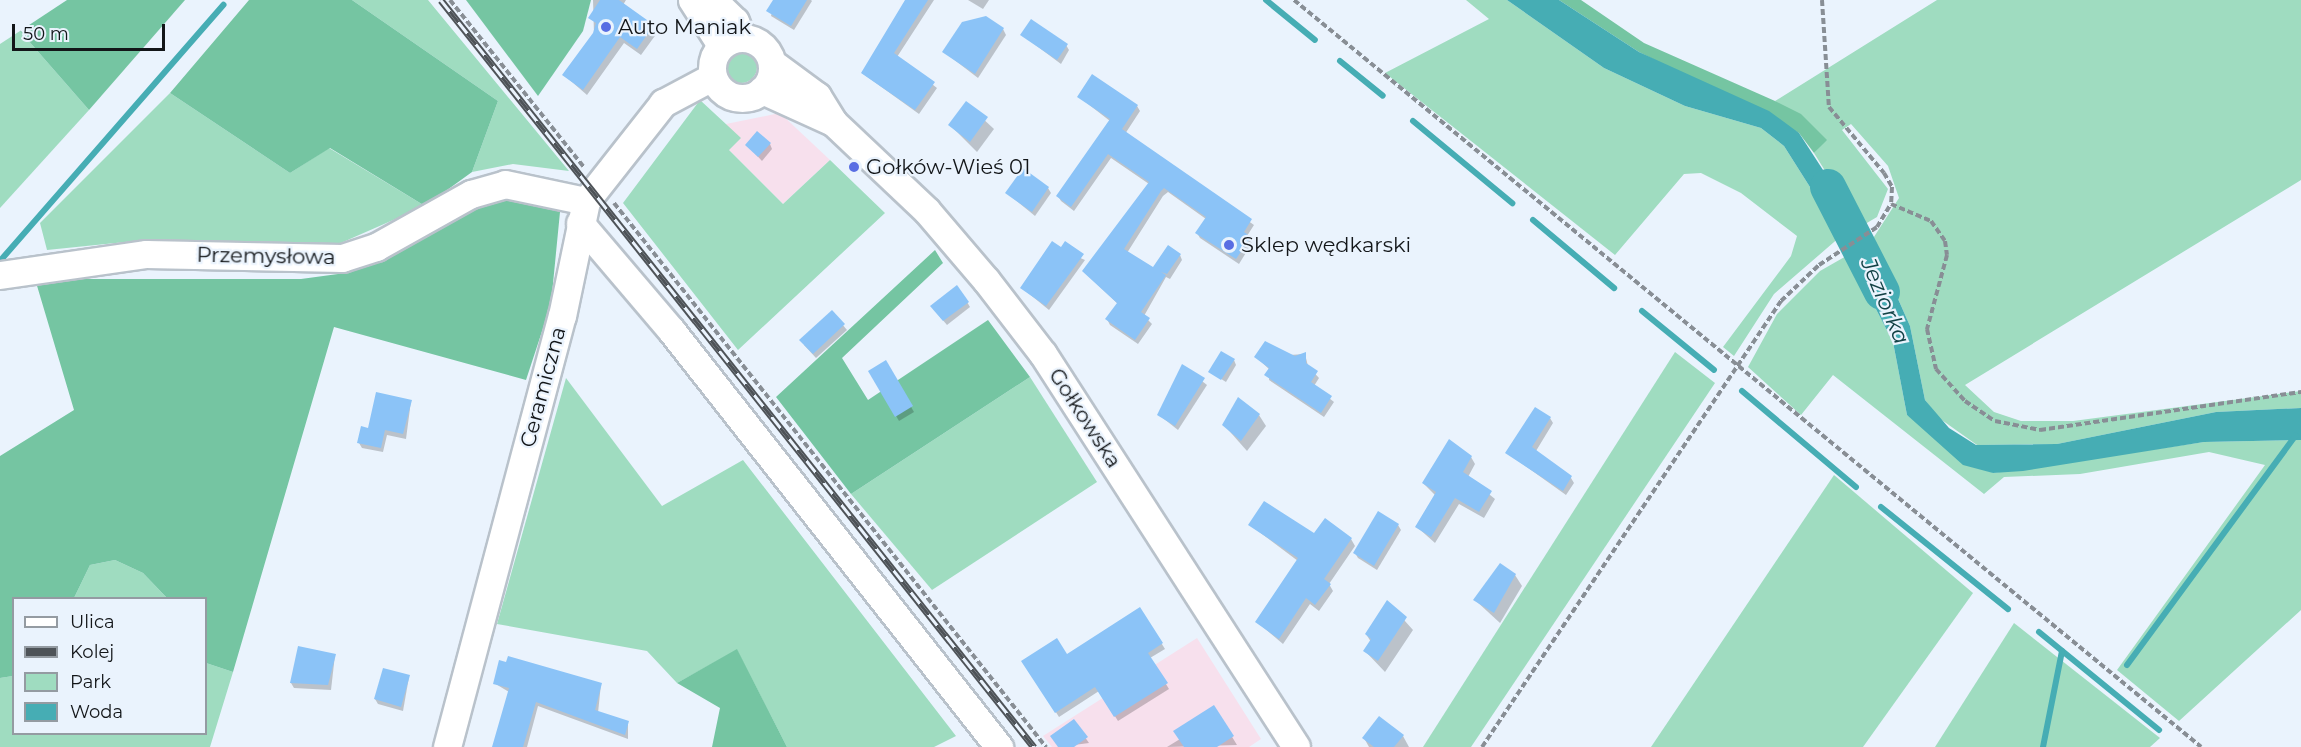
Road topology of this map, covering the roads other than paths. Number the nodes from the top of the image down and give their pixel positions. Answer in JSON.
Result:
{"nodes":[{"id":1,"x":692,"y":0,"type":"edge"},
{"id":2,"x":713,"y":0,"type":"edge"},
{"id":3,"x":731,"y":41,"type":"junction"},
{"id":4,"x":772,"y":63,"type":"junction"},
{"id":5,"x":712,"y":77,"type":"junction"},
{"id":6,"x":762,"y":90,"type":"junction"},
{"id":7,"x":833,"y":122,"type":"junction"},
{"id":8,"x":588,"y":202,"type":"junction"},
{"id":9,"x":0,"y":275,"type":"edge"},
{"id":10,"x":447,"y":747,"type":"edge"},
{"id":11,"x":999,"y":747,"type":"edge"},
{"id":12,"x":1296,"y":747,"type":"edge"}],
"edges":[{"from":1,"to":3,"type":"street"},
{"from":2,"to":3,"type":"street"},
{"from":3,"to":4,"type":"street"},
{"from":3,"to":5,"type":"street"},
{"from":4,"to":6,"type":"street"},
{"from":4,"to":7,"type":"street","name":"Gołkowska"},
{"from":5,"to":6,"type":"street"},
{"from":5,"to":8,"type":"street","name":"Ceramiczna"},
{"from":6,"to":7,"type":"street","name":"Gołkowska"},
{"from":7,"to":12,"type":"street","name":"Gołkowska"},
{"from":8,"to":9,"type":"street","name":"Przemysłowa"},
{"from":8,"to":10,"type":"street","name":"Ceramiczna"},
{"from":8,"to":11,"type":"street"}]}
